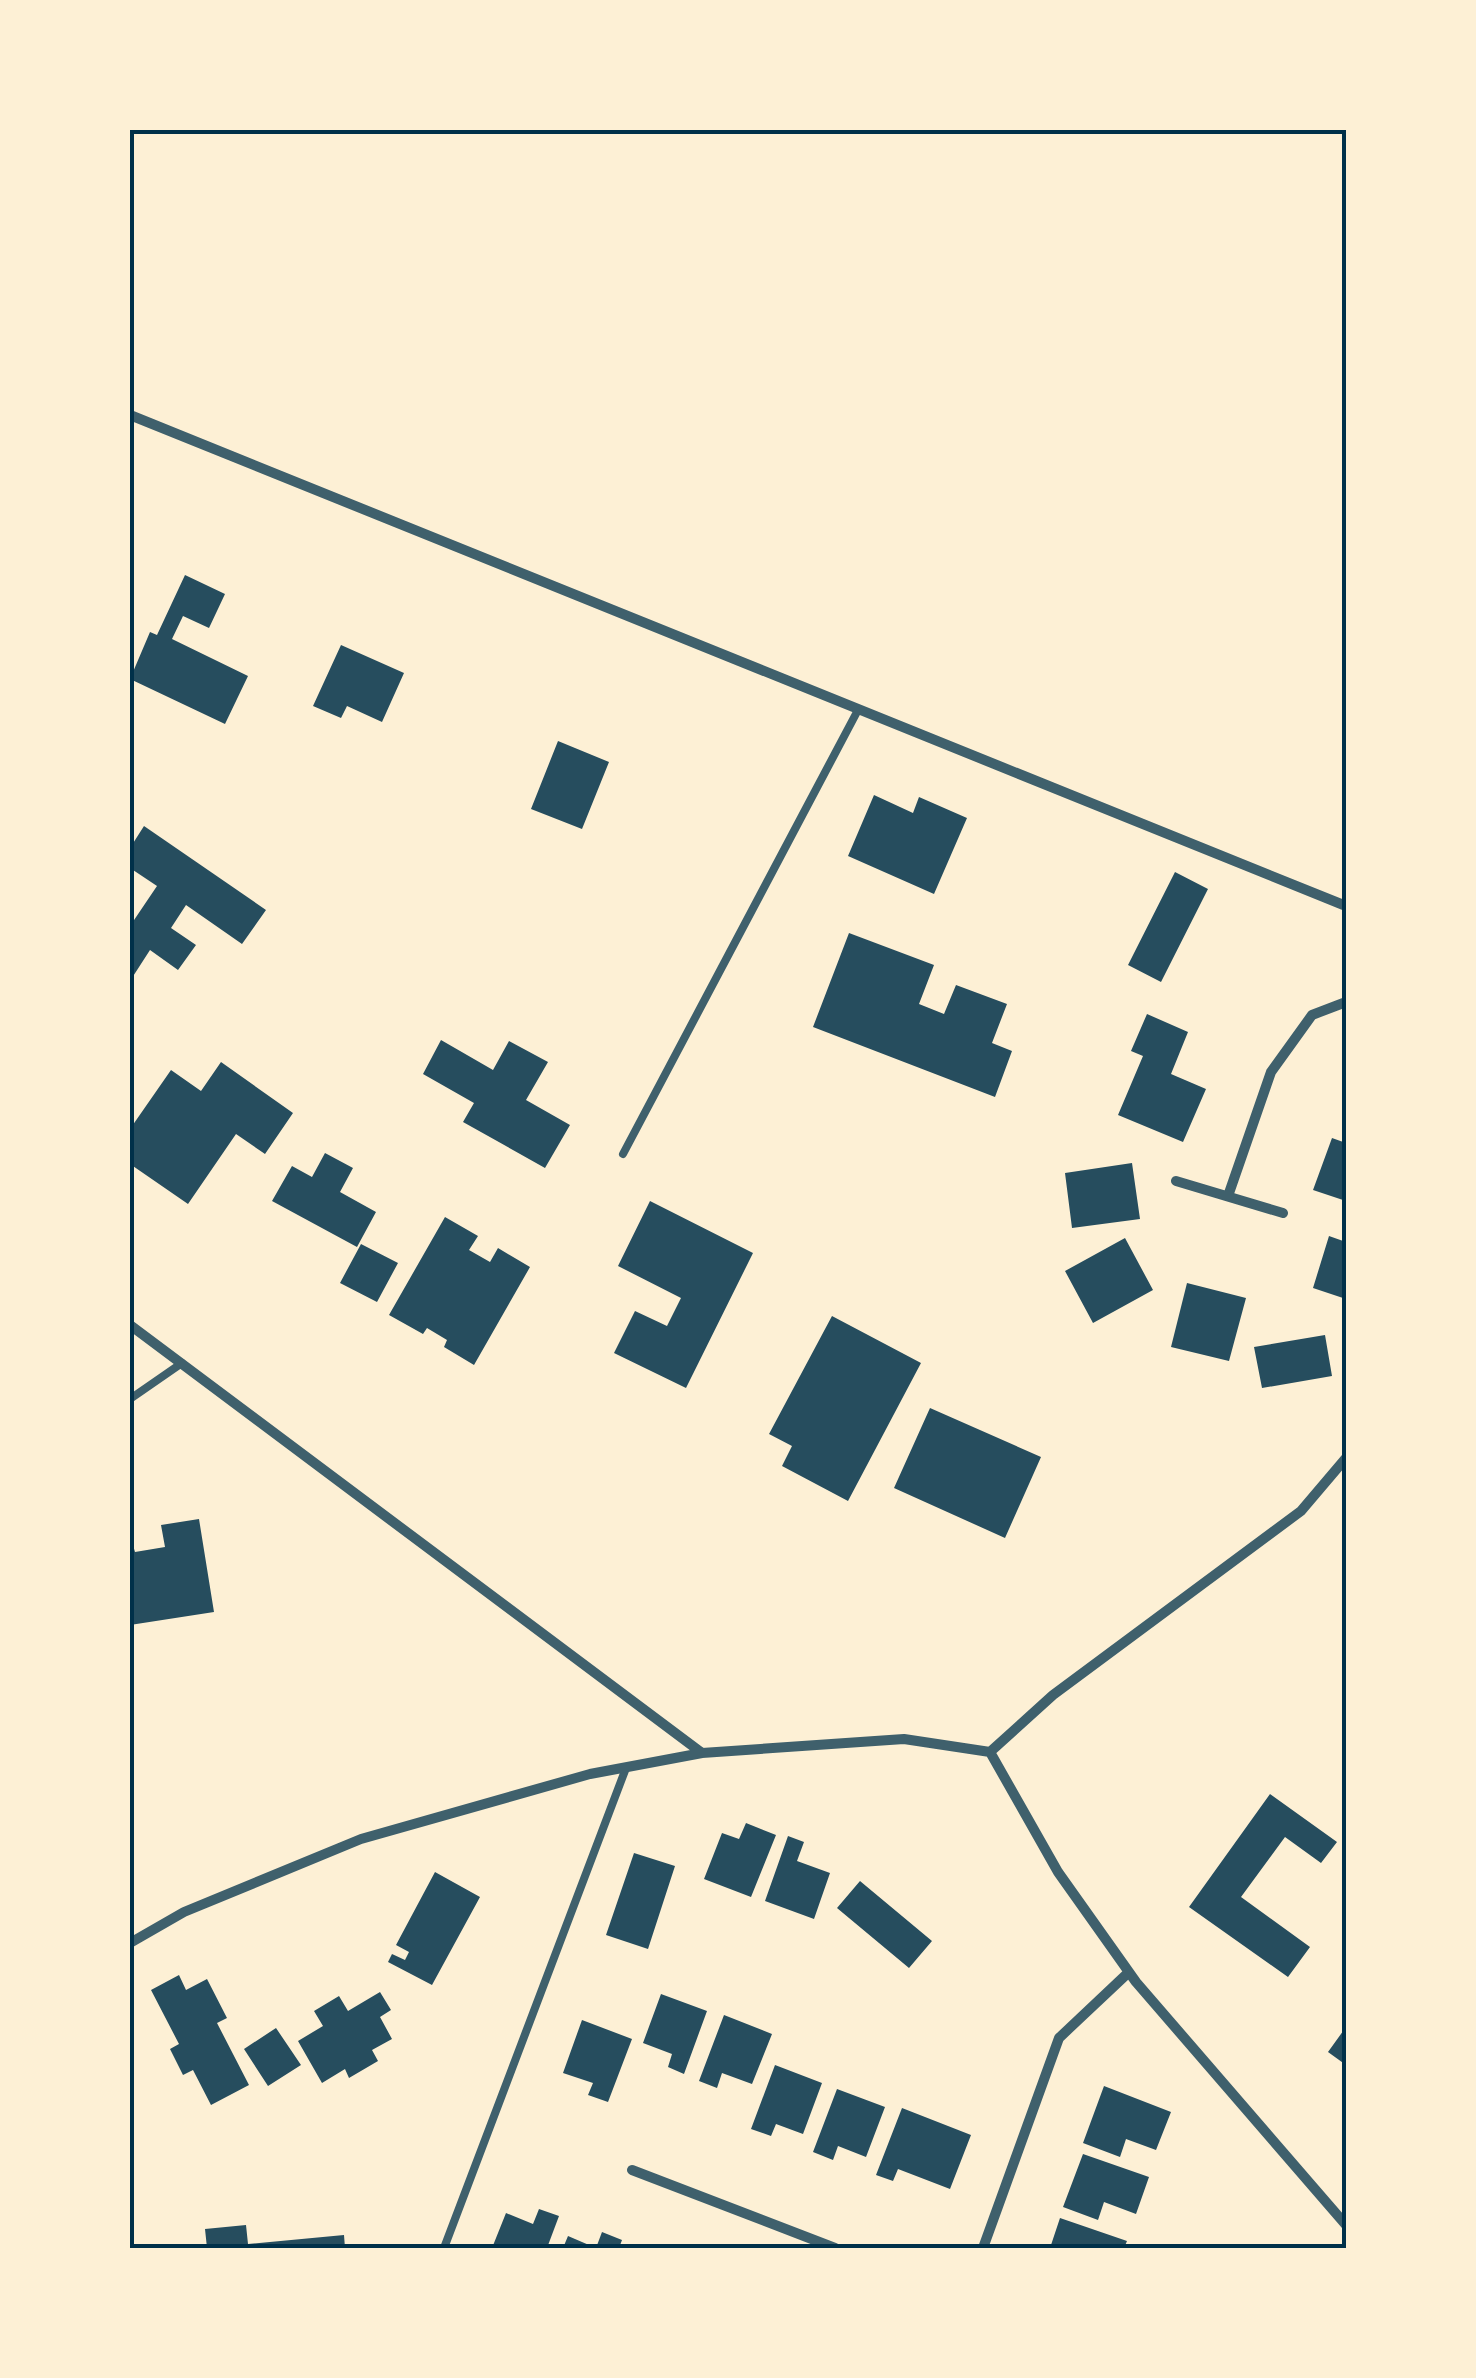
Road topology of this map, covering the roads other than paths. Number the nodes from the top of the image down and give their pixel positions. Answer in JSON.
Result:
{"nodes":[{"id":1,"x":130,"y":415,"type":"edge"},
{"id":2,"x":858,"y":710,"type":"junction"},
{"id":3,"x":1346,"y":906,"type":"edge"},
{"id":4,"x":1346,"y":1002,"type":"edge"},
{"id":5,"x":622,"y":1154,"type":"dead end"},
{"id":6,"x":1176,"y":1181,"type":"dead end"},
{"id":7,"x":1228,"y":1196,"type":"junction"},
{"id":8,"x":1282,"y":1212,"type":"dead end"},
{"id":9,"x":130,"y":1324,"type":"edge"},
{"id":10,"x":182,"y":1363,"type":"junction"},
{"id":11,"x":130,"y":1398,"type":"edge"},
{"id":12,"x":1346,"y":1458,"type":"edge"},
{"id":13,"x":990,"y":1752,"type":"junction"},
{"id":14,"x":702,"y":1754,"type":"junction"},
{"id":15,"x":626,"y":1768,"type":"junction"},
{"id":16,"x":130,"y":1943,"type":"edge"},
{"id":17,"x":1129,"y":1972,"type":"junction"},
{"id":18,"x":632,"y":2170,"type":"dead end"},
{"id":19,"x":1346,"y":2226,"type":"edge"},
{"id":20,"x":444,"y":2248,"type":"edge"},
{"id":21,"x":835,"y":2248,"type":"edge"},
{"id":22,"x":983,"y":2248,"type":"edge"}],
"edges":[{"from":1,"to":2,"type":"street"},
{"from":2,"to":3,"type":"street"},
{"from":2,"to":5,"type":"lane"},
{"from":4,"to":7,"type":"street"},
{"from":6,"to":7,"type":"street"},
{"from":7,"to":8,"type":"street"},
{"from":9,"to":10,"type":"street"},
{"from":10,"to":11,"type":"lane"},
{"from":10,"to":14,"type":"street"},
{"from":12,"to":13,"type":"street"},
{"from":13,"to":14,"type":"street"},
{"from":13,"to":17,"type":"street"},
{"from":14,"to":15,"type":"street"},
{"from":15,"to":16,"type":"street"},
{"from":15,"to":20,"type":"lane"},
{"from":17,"to":19,"type":"street"},
{"from":17,"to":22,"type":"street"},
{"from":18,"to":21,"type":"street"}]}
